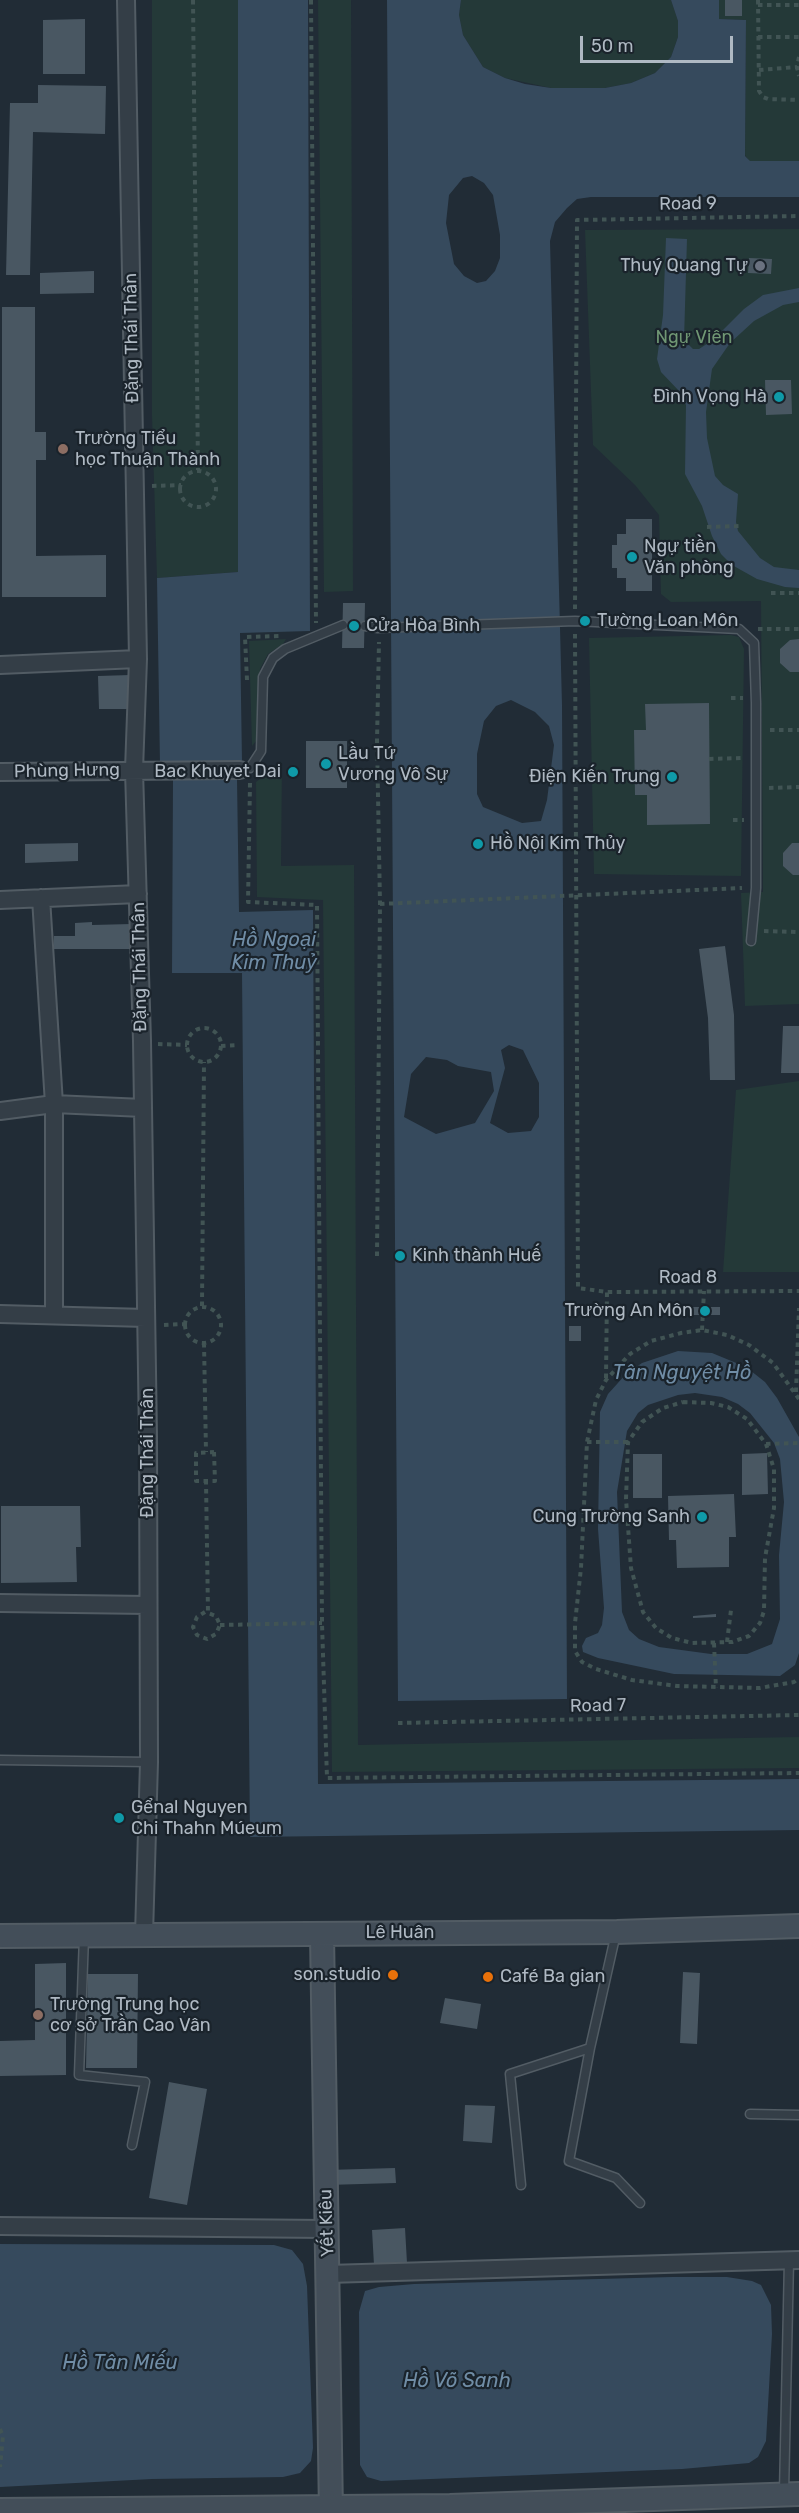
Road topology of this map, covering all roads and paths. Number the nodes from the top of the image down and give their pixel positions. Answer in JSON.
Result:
{"nodes":[{"id":1,"x":126,"y":0,"type":"edge"},
{"id":2,"x":193,"y":0,"type":"edge"},
{"id":3,"x":311,"y":0,"type":"edge"},
{"id":4,"x":758,"y":3,"type":"edge"},
{"id":5,"x":799,"y":5,"type":"edge"},
{"id":6,"x":758,"y":37,"type":"junction"},
{"id":7,"x":799,"y":37,"type":"edge"},
{"id":8,"x":799,"y":57,"type":"edge"},
{"id":9,"x":797,"y":67,"type":"junction"},
{"id":10,"x":759,"y":70,"type":"junction"},
{"id":11,"x":799,"y":76,"type":"edge"},
{"id":12,"x":799,"y":100,"type":"edge"},
{"id":13,"x":799,"y":216,"type":"edge"},
{"id":14,"x":198,"y":470,"type":"junction"},
{"id":15,"x":181,"y":485,"type":"junction"},
{"id":16,"x":136,"y":487,"type":"junction"},
{"id":17,"x":740,"y":526,"type":"dead end"},
{"id":18,"x":707,"y":527,"type":"dead end"},
{"id":19,"x":771,"y":593,"type":"dead end"},
{"id":20,"x":799,"y":593,"type":"edge"},
{"id":21,"x":575,"y":621,"type":"junction"},
{"id":22,"x":343,"y":626,"type":"dead end"},
{"id":23,"x":365,"y":626,"type":"dead end"},
{"id":24,"x":739,"y":628,"type":"junction"},
{"id":25,"x":799,"y":629,"type":"edge"},
{"id":26,"x":316,"y":636,"type":"junction"},
{"id":27,"x":379,"y":637,"type":"dead end"},
{"id":28,"x":138,"y":659,"type":"junction"},
{"id":29,"x":0,"y":665,"type":"edge"},
{"id":30,"x":731,"y":698,"type":"dead end"},
{"id":31,"x":743,"y":698,"type":"dead end"},
{"id":32,"x":757,"y":730,"type":"junction"},
{"id":33,"x":799,"y":730,"type":"edge"},
{"id":34,"x":744,"y":758,"type":"dead end"},
{"id":35,"x":710,"y":759,"type":"dead end"},
{"id":36,"x":245,"y":769,"type":"junction"},
{"id":37,"x":134,"y":770,"type":"junction"},
{"id":38,"x":0,"y":772,"type":"edge"},
{"id":39,"x":799,"y":787,"type":"edge"},
{"id":40,"x":757,"y":788,"type":"junction"},
{"id":41,"x":733,"y":820,"type":"dead end"},
{"id":42,"x":744,"y":820,"type":"dead end"},
{"id":43,"x":756,"y":888,"type":"junction"},
{"id":44,"x":138,"y":894,"type":"junction"},
{"id":45,"x":576,"y":896,"type":"junction"},
{"id":46,"x":41,"y":898,"type":"junction"},
{"id":47,"x":0,"y":900,"type":"edge"},
{"id":48,"x":380,"y":904,"type":"junction"},
{"id":49,"x":752,"y":931,"type":"junction"},
{"id":50,"x":799,"y":932,"type":"edge"},
{"id":51,"x":751,"y":941,"type":"dead end"},
{"id":52,"x":142,"y":1044,"type":"junction"},
{"id":53,"x":187,"y":1045,"type":"junction"},
{"id":54,"x":238,"y":1045,"type":"dead end"},
{"id":55,"x":220,"y":1046,"type":"junction"},
{"id":56,"x":204,"y":1062,"type":"junction"},
{"id":57,"x":54,"y":1104,"type":"junction"},
{"id":58,"x":143,"y":1108,"type":"junction"},
{"id":59,"x":0,"y":1111,"type":"edge"},
{"id":60,"x":377,"y":1256,"type":"dead end"},
{"id":61,"x":704,"y":1291,"type":"junction"},
{"id":62,"x":799,"y":1291,"type":"edge"},
{"id":63,"x":608,"y":1292,"type":"junction"},
{"id":64,"x":202,"y":1306,"type":"junction"},
{"id":65,"x":799,"y":1308,"type":"edge"},
{"id":66,"x":0,"y":1314,"type":"edge"},
{"id":67,"x":54,"y":1315,"type":"junction"},
{"id":68,"x":152,"y":1322,"type":"junction"},
{"id":69,"x":185,"y":1324,"type":"junction"},
{"id":70,"x":702,"y":1330,"type":"junction"},
{"id":71,"x":204,"y":1343,"type":"junction"},
{"id":72,"x":606,"y":1380,"type":"junction"},
{"id":73,"x":796,"y":1393,"type":"junction"},
{"id":74,"x":799,"y":1399,"type":"edge"},
{"id":75,"x":587,"y":1442,"type":"junction"},
{"id":76,"x":628,"y":1442,"type":"junction"},
{"id":77,"x":799,"y":1443,"type":"edge"},
{"id":78,"x":766,"y":1444,"type":"junction"},
{"id":79,"x":206,"y":1452,"type":"junction"},
{"id":80,"x":206,"y":1481,"type":"junction"},
{"id":81,"x":0,"y":1603,"type":"edge"},
{"id":82,"x":148,"y":1605,"type":"junction"},
{"id":83,"x":731,"y":1610,"type":"dead end"},
{"id":84,"x":205,"y":1612,"type":"dead end"},
{"id":85,"x":322,"y":1623,"type":"junction"},
{"id":86,"x":220,"y":1625,"type":"junction"},
{"id":87,"x":727,"y":1642,"type":"junction"},
{"id":88,"x":714,"y":1643,"type":"junction"},
{"id":89,"x":799,"y":1678,"type":"edge"},
{"id":90,"x":716,"y":1688,"type":"junction"},
{"id":91,"x":799,"y":1715,"type":"edge"},
{"id":92,"x":398,"y":1723,"type":"dead end"},
{"id":93,"x":0,"y":1760,"type":"edge"},
{"id":94,"x":149,"y":1762,"type":"junction"},
{"id":95,"x":799,"y":1773,"type":"edge"},
{"id":96,"x":799,"y":1926,"type":"edge"},
{"id":97,"x":616,"y":1932,"type":"junction"},
{"id":98,"x":322,"y":1934,"type":"junction"},
{"id":99,"x":84,"y":1935,"type":"junction"},
{"id":100,"x":144,"y":1935,"type":"junction"},
{"id":101,"x":0,"y":1936,"type":"edge"},
{"id":102,"x":590,"y":2048,"type":"junction"},
{"id":103,"x":750,"y":2114,"type":"dead end"},
{"id":104,"x":799,"y":2115,"type":"edge"},
{"id":105,"x":132,"y":2145,"type":"dead end"},
{"id":106,"x":521,"y":2185,"type":"dead end"},
{"id":107,"x":640,"y":2203,"type":"dead end"},
{"id":108,"x":0,"y":2226,"type":"edge"},
{"id":109,"x":326,"y":2229,"type":"junction"},
{"id":110,"x":794,"y":2260,"type":"edge"},
{"id":111,"x":328,"y":2274,"type":"junction"},
{"id":112,"x":0,"y":2429,"type":"edge"},
{"id":113,"x":0,"y":2467,"type":"edge"},
{"id":114,"x":791,"y":2494,"type":"edge"},
{"id":115,"x":526,"y":2508,"type":"edge"},
{"id":116,"x":331,"y":2509,"type":"edge"},
{"id":117,"x":449,"y":2509,"type":"edge"},
{"id":118,"x":0,"y":2510,"type":"edge"}],
"edges":[{"from":1,"to":16,"type":"street","name":"Đặng Thái Thân"},
{"from":2,"to":14,"type":"path"},
{"from":3,"to":26,"type":"path"},
{"from":4,"to":5,"type":"path"},
{"from":4,"to":6,"type":"path"},
{"from":6,"to":7,"type":"path"},
{"from":6,"to":10,"type":"path"},
{"from":8,"to":9,"type":"path"},
{"from":9,"to":10,"type":"path"},
{"from":9,"to":11,"type":"path"},
{"from":10,"to":12,"type":"path"},
{"from":13,"to":21,"type":"path","name":"Road 9"},
{"from":14,"to":15,"type":"path"},
{"from":14,"to":15,"type":"path"},
{"from":15,"to":16,"type":"path"},
{"from":16,"to":28,"type":"street","name":"Đặng Thái Thân"},
{"from":17,"to":18,"type":"path"},
{"from":19,"to":20,"type":"path"},
{"from":21,"to":23,"type":"lane"},
{"from":21,"to":24,"type":"lane"},
{"from":21,"to":45,"type":"path"},
{"from":22,"to":26,"type":"lane"},
{"from":24,"to":25,"type":"path"},
{"from":24,"to":32,"type":"lane"},
{"from":26,"to":36,"type":"lane"},
{"from":27,"to":48,"type":"path"},
{"from":28,"to":29,"type":"street"},
{"from":28,"to":37,"type":"street","name":"Đặng Thái Thân"},
{"from":30,"to":31,"type":"path"},
{"from":32,"to":33,"type":"path"},
{"from":32,"to":40,"type":"lane"},
{"from":34,"to":35,"type":"path"},
{"from":36,"to":37,"type":"street","name":"Phùng Hưng"},
{"from":36,"to":85,"type":"path"},
{"from":37,"to":38,"type":"street","name":"Phùng Hưng"},
{"from":37,"to":44,"type":"street","name":"Đặng Thái Thân"},
{"from":39,"to":40,"type":"path"},
{"from":40,"to":43,"type":"lane"},
{"from":41,"to":42,"type":"path"},
{"from":43,"to":45,"type":"path"},
{"from":43,"to":49,"type":"lane"},
{"from":44,"to":46,"type":"street"},
{"from":44,"to":52,"type":"street","name":"Đặng Thái Thân"},
{"from":45,"to":48,"type":"path"},
{"from":45,"to":63,"type":"path","name":"Road 8"},
{"from":46,"to":47,"type":"street"},
{"from":46,"to":57,"type":"street"},
{"from":48,"to":60,"type":"path"},
{"from":49,"to":50,"type":"path"},
{"from":49,"to":51,"type":"lane"},
{"from":52,"to":53,"type":"path"},
{"from":52,"to":58,"type":"street","name":"Đặng Thái Thân"},
{"from":53,"to":55,"type":"path"},
{"from":53,"to":56,"type":"path"},
{"from":54,"to":55,"type":"path"},
{"from":55,"to":56,"type":"path"},
{"from":56,"to":64,"type":"path"},
{"from":57,"to":58,"type":"street"},
{"from":57,"to":59,"type":"street"},
{"from":57,"to":67,"type":"street"},
{"from":58,"to":68,"type":"street","name":"Đặng Thái Thân"},
{"from":61,"to":62,"type":"path","name":"Road 8"},
{"from":61,"to":63,"type":"path","name":"Road 8"},
{"from":61,"to":70,"type":"path"},
{"from":63,"to":72,"type":"path"},
{"from":64,"to":69,"type":"path"},
{"from":64,"to":71,"type":"path"},
{"from":65,"to":73,"type":"path"},
{"from":66,"to":67,"type":"street"},
{"from":67,"to":68,"type":"street"},
{"from":68,"to":69,"type":"path"},
{"from":68,"to":82,"type":"street","name":"Đặng Thái Thân"},
{"from":69,"to":71,"type":"path"},
{"from":70,"to":72,"type":"path"},
{"from":70,"to":73,"type":"path"},
{"from":71,"to":79,"type":"path"},
{"from":72,"to":75,"type":"path"},
{"from":73,"to":74,"type":"path"},
{"from":75,"to":76,"type":"path"},
{"from":75,"to":90,"type":"path"},
{"from":76,"to":78,"type":"path"},
{"from":76,"to":88,"type":"path"},
{"from":77,"to":78,"type":"path"},
{"from":78,"to":87,"type":"path"},
{"from":79,"to":80,"type":"path"},
{"from":79,"to":80,"type":"path"},
{"from":80,"to":86,"type":"path"},
{"from":81,"to":82,"type":"street"},
{"from":82,"to":94,"type":"street","name":"Đặng Thái Thân"},
{"from":83,"to":87,"type":"path"},
{"from":84,"to":86,"type":"path"},
{"from":85,"to":86,"type":"path"},
{"from":85,"to":95,"type":"path"},
{"from":87,"to":88,"type":"path"},
{"from":88,"to":90,"type":"path"},
{"from":89,"to":90,"type":"path"},
{"from":91,"to":92,"type":"path","name":"Road 7"},
{"from":93,"to":94,"type":"lane"},
{"from":94,"to":100,"type":"street","name":"Đặng Thái Thân"},
{"from":96,"to":97,"type":"street","name":"Lê Huân"},
{"from":97,"to":98,"type":"street","name":"Lê Huân"},
{"from":97,"to":102,"type":"lane"},
{"from":98,"to":100,"type":"street","name":"Lê Huân"},
{"from":98,"to":109,"type":"street","name":"Yết Kiêu"},
{"from":99,"to":100,"type":"street","name":"Lê Huân"},
{"from":99,"to":101,"type":"street","name":"Lê Huân"},
{"from":99,"to":105,"type":"lane"},
{"from":102,"to":106,"type":"lane"},
{"from":102,"to":107,"type":"lane"},
{"from":103,"to":104,"type":"lane"},
{"from":108,"to":109,"type":"street"},
{"from":109,"to":111,"type":"street","name":"Yết Kiêu"},
{"from":110,"to":111,"type":"street"},
{"from":110,"to":114,"type":"lane"},
{"from":111,"to":116,"type":"street","name":"Yết Kiêu"},
{"from":112,"to":113,"type":"path"},
{"from":114,"to":115,"type":"street"},
{"from":115,"to":117,"type":"street"},
{"from":116,"to":117,"type":"street"},
{"from":116,"to":118,"type":"street"}]}
